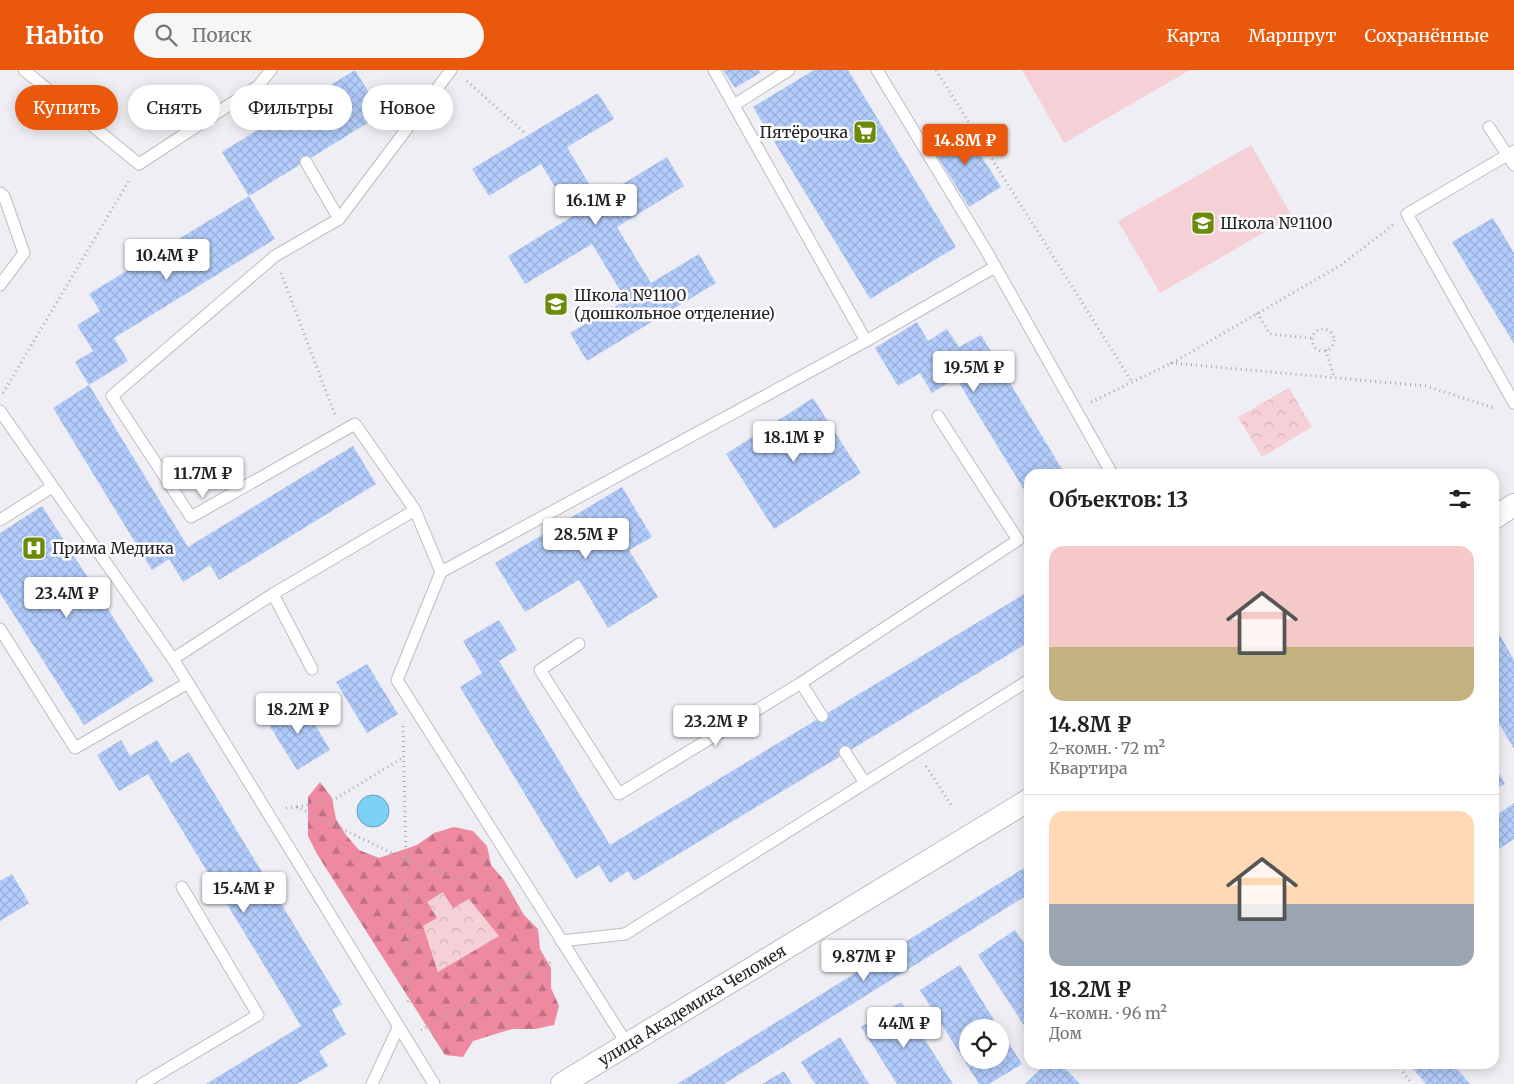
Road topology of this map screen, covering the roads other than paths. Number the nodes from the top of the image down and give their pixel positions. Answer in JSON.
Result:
{"nodes":[{"id":1,"x":24,"y":70,"type":"edge"},
{"id":2,"x":270,"y":70,"type":"edge"},
{"id":3,"x":450,"y":70,"type":"edge"},
{"id":4,"x":714,"y":70,"type":"edge"},
{"id":5,"x":789,"y":70,"type":"edge"},
{"id":6,"x":876,"y":70,"type":"edge"},
{"id":7,"x":259,"y":85,"type":"edge"},
{"id":8,"x":230,"y":104,"type":"edge"},
{"id":9,"x":734,"y":105,"type":"junction"},
{"id":10,"x":1489,"y":127,"type":"dead end"},
{"id":11,"x":1512,"y":157,"type":"edge"},
{"id":12,"x":306,"y":162,"type":"dead end"},
{"id":13,"x":0,"y":193,"type":"edge"},
{"id":14,"x":339,"y":219,"type":"junction"},
{"id":15,"x":995,"y":267,"type":"junction"},
{"id":16,"x":0,"y":284,"type":"edge"},
{"id":17,"x":866,"y":340,"type":"junction"},
{"id":18,"x":1514,"y":403,"type":"edge"},
{"id":19,"x":0,"y":412,"type":"edge"},
{"id":20,"x":938,"y":416,"type":"dead end"},
{"id":21,"x":1109,"y":469,"type":"edge"},
{"id":22,"x":52,"y":486,"type":"junction"},
{"id":23,"x":1514,"y":505,"type":"edge"},
{"id":24,"x":415,"y":510,"type":"junction"},
{"id":25,"x":1499,"y":515,"type":"edge"},
{"id":26,"x":0,"y":520,"type":"edge"},
{"id":27,"x":441,"y":572,"type":"junction"},
{"id":28,"x":273,"y":594,"type":"junction"},
{"id":29,"x":0,"y":629,"type":"edge"},
{"id":30,"x":579,"y":644,"type":"dead end"},
{"id":31,"x":173,"y":659,"type":"junction"},
{"id":32,"x":312,"y":669,"type":"dead end"},
{"id":33,"x":188,"y":683,"type":"junction"},
{"id":34,"x":801,"y":683,"type":"junction"},
{"id":35,"x":1024,"y":683,"type":"edge"},
{"id":36,"x":822,"y":716,"type":"dead end"},
{"id":37,"x":845,"y":752,"type":"dead end"},
{"id":38,"x":865,"y":783,"type":"junction"},
{"id":39,"x":1024,"y":803,"type":"edge"},
{"id":40,"x":182,"y":887,"type":"dead end"},
{"id":41,"x":562,"y":940,"type":"junction"},
{"id":42,"x":398,"y":1028,"type":"junction"},
{"id":43,"x":627,"y":1044,"type":"junction"},
{"id":44,"x":142,"y":1084,"type":"edge"},
{"id":45,"x":372,"y":1084,"type":"edge"},
{"id":46,"x":434,"y":1084,"type":"edge"},
{"id":47,"x":562,"y":1084,"type":"edge"}],
"edges":[{"from":1,"to":8,"type":"lane"},
{"from":2,"to":7,"type":"lane"},
{"from":3,"to":14,"type":"lane"},
{"from":4,"to":9,"type":"lane"},
{"from":5,"to":9,"type":"lane"},
{"from":6,"to":15,"type":"lane"},
{"from":9,"to":17,"type":"lane"},
{"from":10,"to":11,"type":"lane"},
{"from":11,"to":18,"type":"lane"},
{"from":12,"to":14,"type":"lane"},
{"from":13,"to":16,"type":"lane"},
{"from":14,"to":24,"type":"lane"},
{"from":15,"to":17,"type":"lane"},
{"from":15,"to":21,"type":"lane"},
{"from":17,"to":27,"type":"lane"},
{"from":19,"to":22,"type":"lane"},
{"from":20,"to":34,"type":"lane"},
{"from":22,"to":26,"type":"lane"},
{"from":22,"to":31,"type":"lane"},
{"from":23,"to":25,"type":"street"},
{"from":24,"to":27,"type":"lane"},
{"from":24,"to":28,"type":"lane"},
{"from":27,"to":41,"type":"lane"},
{"from":28,"to":31,"type":"lane"},
{"from":28,"to":32,"type":"lane"},
{"from":29,"to":33,"type":"lane"},
{"from":30,"to":34,"type":"lane"},
{"from":31,"to":33,"type":"lane"},
{"from":33,"to":42,"type":"lane"},
{"from":34,"to":36,"type":"lane"},
{"from":35,"to":38,"type":"lane"},
{"from":37,"to":38,"type":"lane"},
{"from":38,"to":41,"type":"lane"},
{"from":39,"to":43,"type":"street","name":"улица Академика Челомея"},
{"from":40,"to":44,"type":"lane"},
{"from":41,"to":43,"type":"lane"},
{"from":42,"to":45,"type":"lane"},
{"from":42,"to":46,"type":"lane"},
{"from":43,"to":47,"type":"street","name":"улица Академика Челомея"}]}
